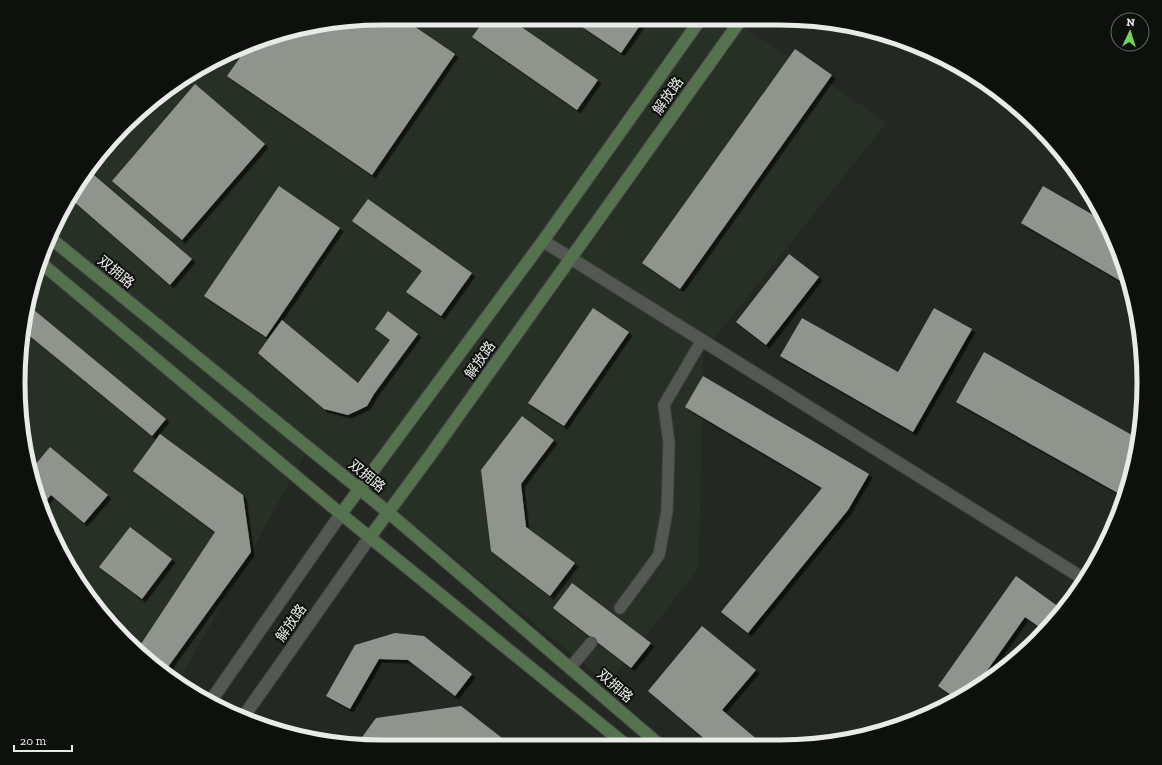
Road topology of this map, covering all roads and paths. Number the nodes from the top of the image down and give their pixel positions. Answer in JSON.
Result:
{"nodes":[{"id":1,"x":696,"y":25,"type":"edge"},
{"id":2,"x":736,"y":25,"type":"edge"},
{"id":3,"x":54,"y":241,"type":"edge"},
{"id":4,"x":543,"y":241,"type":"junction"},
{"id":5,"x":571,"y":258,"type":"junction"},
{"id":6,"x":45,"y":266,"type":"edge"},
{"id":7,"x":702,"y":340,"type":"junction"},
{"id":8,"x":359,"y":490,"type":"junction"},
{"id":9,"x":389,"y":513,"type":"junction"},
{"id":10,"x":341,"y":514,"type":"junction"},
{"id":11,"x":370,"y":537,"type":"junction"},
{"id":12,"x":1076,"y":574,"type":"dead end"},
{"id":13,"x":620,"y":608,"type":"dead end"},
{"id":14,"x":591,"y":643,"type":"dead end"},
{"id":15,"x":570,"y":668,"type":"junction"},
{"id":16,"x":213,"y":697,"type":"edge"},
{"id":17,"x":246,"y":713,"type":"edge"},
{"id":18,"x":620,"y":740,"type":"edge"},
{"id":19,"x":654,"y":740,"type":"edge"}],
"edges":[{"from":1,"to":4,"type":"main road","name":"解放路"},
{"from":2,"to":5,"type":"main road","name":"解放路"},
{"from":3,"to":8,"type":"main road","name":"双拥路"},
{"from":4,"to":5,"type":"street"},
{"from":4,"to":8,"type":"main road","name":"解放路"},
{"from":5,"to":7,"type":"street"},
{"from":5,"to":9,"type":"main road","name":"解放路"},
{"from":6,"to":10,"type":"main road"},
{"from":7,"to":12,"type":"street"},
{"from":7,"to":13,"type":"lane"},
{"from":8,"to":9,"type":"main road","name":"双拥路"},
{"from":8,"to":10,"type":"main road","name":"解放路"},
{"from":9,"to":11,"type":"main road","name":"解放路"},
{"from":9,"to":15,"type":"main road","name":"双拥路"},
{"from":10,"to":11,"type":"main road"},
{"from":10,"to":16,"type":"street","name":"解放路"},
{"from":11,"to":17,"type":"street","name":"解放路"},
{"from":11,"to":18,"type":"main road"},
{"from":14,"to":15,"type":"lane"},
{"from":15,"to":19,"type":"main road","name":"双拥路"}]}
